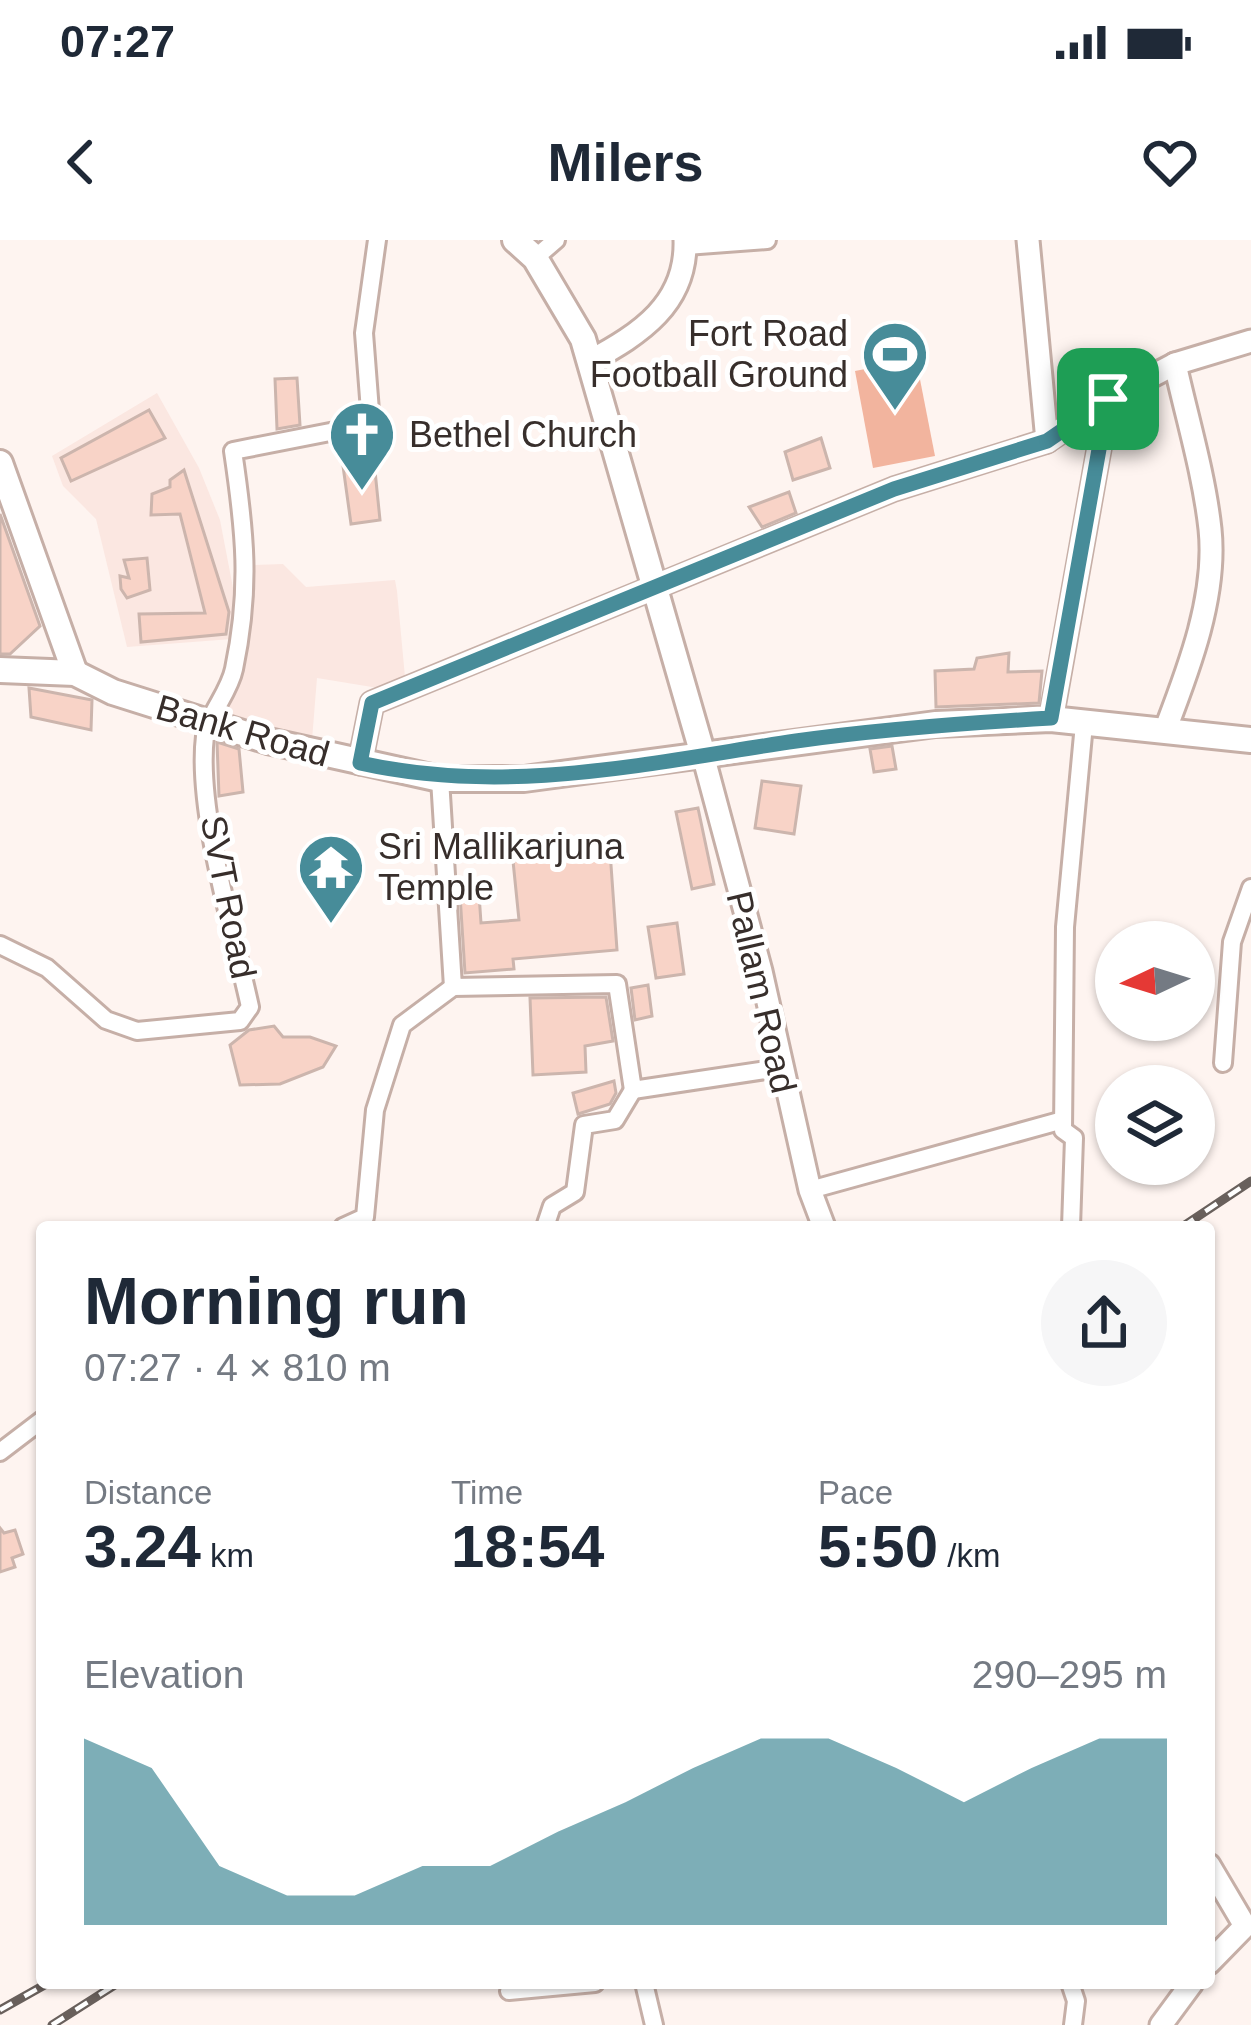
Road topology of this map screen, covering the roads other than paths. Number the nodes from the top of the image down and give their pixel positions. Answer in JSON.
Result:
{"nodes":[{"id":1,"x":376,"y":240,"type":"edge"},
{"id":2,"x":556,"y":240,"type":"edge"},
{"id":3,"x":767,"y":240,"type":"edge"},
{"id":4,"x":1028,"y":240,"type":"edge"},
{"id":5,"x":685,"y":243,"type":"edge"},
{"id":6,"x":525,"y":249,"type":"edge"},
{"id":7,"x":1251,"y":341,"type":"edge"},
{"id":8,"x":590,"y":362,"type":"junction"},
{"id":9,"x":1175,"y":364,"type":"junction"},
{"id":10,"x":1108,"y":399,"type":"junction"},
{"id":11,"x":1047,"y":441,"type":"junction"},
{"id":12,"x":0,"y":463,"type":"edge"},
{"id":13,"x":654,"y":583,"type":"junction"},
{"id":14,"x":0,"y":670,"type":"edge"},
{"id":15,"x":75,"y":673,"type":"junction"},
{"id":16,"x":1051,"y":718,"type":"junction"},
{"id":17,"x":212,"y":720,"type":"junction"},
{"id":18,"x":1084,"y":724,"type":"junction"},
{"id":19,"x":1166,"y":728,"type":"junction"},
{"id":20,"x":1251,"y":740,"type":"edge"},
{"id":21,"x":704,"y":755,"type":"junction"},
{"id":22,"x":360,"y":763,"type":"junction"},
{"id":23,"x":440,"y":779,"type":"junction"},
{"id":24,"x":1251,"y":888,"type":"edge"},
{"id":25,"x":0,"y":945,"type":"edge"},
{"id":26,"x":453,"y":987,"type":"junction"},
{"id":27,"x":1223,"y":1063,"type":"dead end"},
{"id":28,"x":779,"y":1068,"type":"junction"},
{"id":29,"x":633,"y":1090,"type":"junction"},
{"id":30,"x":1063,"y":1120,"type":"junction"},
{"id":31,"x":810,"y":1190,"type":"junction"},
{"id":32,"x":369,"y":1221,"type":"edge"},
{"id":33,"x":547,"y":1221,"type":"edge"},
{"id":34,"x":822,"y":1221,"type":"edge"},
{"id":35,"x":1071,"y":1221,"type":"edge"},
{"id":36,"x":36,"y":1425,"type":"edge"},
{"id":37,"x":0,"y":1452,"type":"edge"},
{"id":38,"x":1215,"y":1875,"type":"edge"},
{"id":39,"x":1215,"y":1957,"type":"edge"},
{"id":40,"x":530,"y":1989,"type":"edge"},
{"id":41,"x":645,"y":1989,"type":"edge"},
{"id":42,"x":1072,"y":1989,"type":"edge"},
{"id":43,"x":1188,"y":1989,"type":"edge"},
{"id":44,"x":509,"y":1991,"type":"dead end"},
{"id":45,"x":654,"y":2025,"type":"edge"},
{"id":46,"x":1073,"y":2025,"type":"edge"},
{"id":47,"x":1161,"y":2025,"type":"edge"}],
"edges":[{"from":1,"to":17,"type":"street","name":"SVT Road"},
{"from":2,"to":6,"type":"street"},
{"from":3,"to":5,"type":"street"},
{"from":4,"to":11,"type":"street"},
{"from":5,"to":8,"type":"street"},
{"from":6,"to":8,"type":"main road"},
{"from":7,"to":9,"type":"street"},
{"from":8,"to":13,"type":"main road"},
{"from":9,"to":10,"type":"street"},
{"from":9,"to":19,"type":"street"},
{"from":10,"to":11,"type":"street"},
{"from":10,"to":16,"type":"street"},
{"from":11,"to":13,"type":"street"},
{"from":12,"to":15,"type":"main road"},
{"from":13,"to":21,"type":"main road"},
{"from":13,"to":22,"type":"street"},
{"from":14,"to":15,"type":"main road","name":"Bank Road"},
{"from":15,"to":17,"type":"main road","name":"Bank Road"},
{"from":16,"to":18,"type":"main road","name":"Bank Road"},
{"from":16,"to":21,"type":"main road","name":"Bank Road"},
{"from":17,"to":22,"type":"main road","name":"Bank Road"},
{"from":17,"to":25,"type":"street","name":"SVT Road"},
{"from":18,"to":19,"type":"main road","name":"Bank Road"},
{"from":18,"to":30,"type":"street"},
{"from":19,"to":20,"type":"main road","name":"Bank Road"},
{"from":21,"to":23,"type":"main road","name":"Bank Road"},
{"from":21,"to":28,"type":"street","name":"Pallam Road"},
{"from":22,"to":23,"type":"main road","name":"Bank Road"},
{"from":23,"to":26,"type":"street"},
{"from":24,"to":27,"type":"street"},
{"from":26,"to":29,"type":"street"},
{"from":26,"to":32,"type":"street"},
{"from":28,"to":29,"type":"street"},
{"from":28,"to":31,"type":"street","name":"Pallam Road"},
{"from":29,"to":33,"type":"street"},
{"from":30,"to":31,"type":"street"},
{"from":30,"to":35,"type":"street"},
{"from":31,"to":34,"type":"street","name":"Pallam Road"},
{"from":36,"to":37,"type":"street"},
{"from":38,"to":39,"type":"street"},
{"from":40,"to":44,"type":"street"},
{"from":41,"to":45,"type":"street"},
{"from":42,"to":46,"type":"street"},
{"from":43,"to":47,"type":"street"}]}
